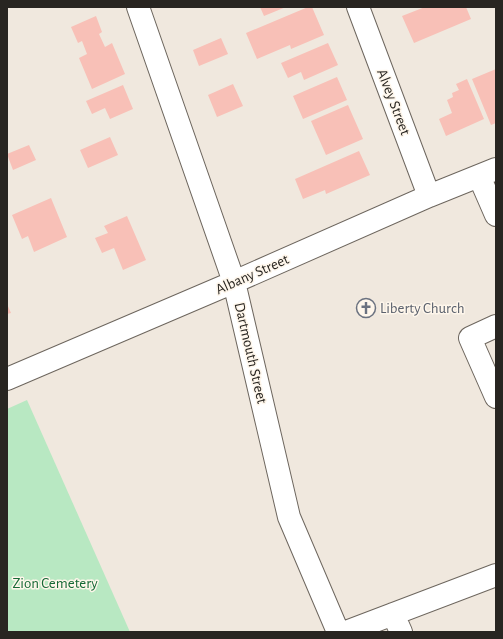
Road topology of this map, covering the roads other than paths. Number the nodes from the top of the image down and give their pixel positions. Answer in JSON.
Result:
{"nodes":[{"id":1,"x":138,"y":7,"type":"edge"},
{"id":2,"x":358,"y":7,"type":"edge"},
{"id":3,"x":487,"y":172,"type":"edge"},
{"id":4,"x":429,"y":196,"type":"junction"},
{"id":5,"x":496,"y":215,"type":"edge"},
{"id":6,"x":234,"y":282,"type":"junction"},
{"id":7,"x":496,"y":326,"type":"edge"},
{"id":8,"x":7,"y":379,"type":"edge"},
{"id":9,"x":496,"y":397,"type":"edge"},
{"id":10,"x":496,"y":575,"type":"edge"},
{"id":11,"x":397,"y":623,"type":"edge"},
{"id":12,"x":338,"y":632,"type":"edge"},
{"id":13,"x":346,"y":632,"type":"edge"}],
"edges":[{"from":1,"to":6,"type":"street","name":"Dartmouth Street"},
{"from":2,"to":4,"type":"street","name":"Alvey Street"},
{"from":3,"to":4,"type":"street","name":"Albany Street"},
{"from":3,"to":5,"type":"street"},
{"from":4,"to":6,"type":"street","name":"Albany Street"},
{"from":6,"to":8,"type":"street","name":"Albany Street"},
{"from":6,"to":12,"type":"street","name":"Dartmouth Street"},
{"from":7,"to":9,"type":"street"},
{"from":10,"to":11,"type":"street"},
{"from":11,"to":13,"type":"street"}]}
